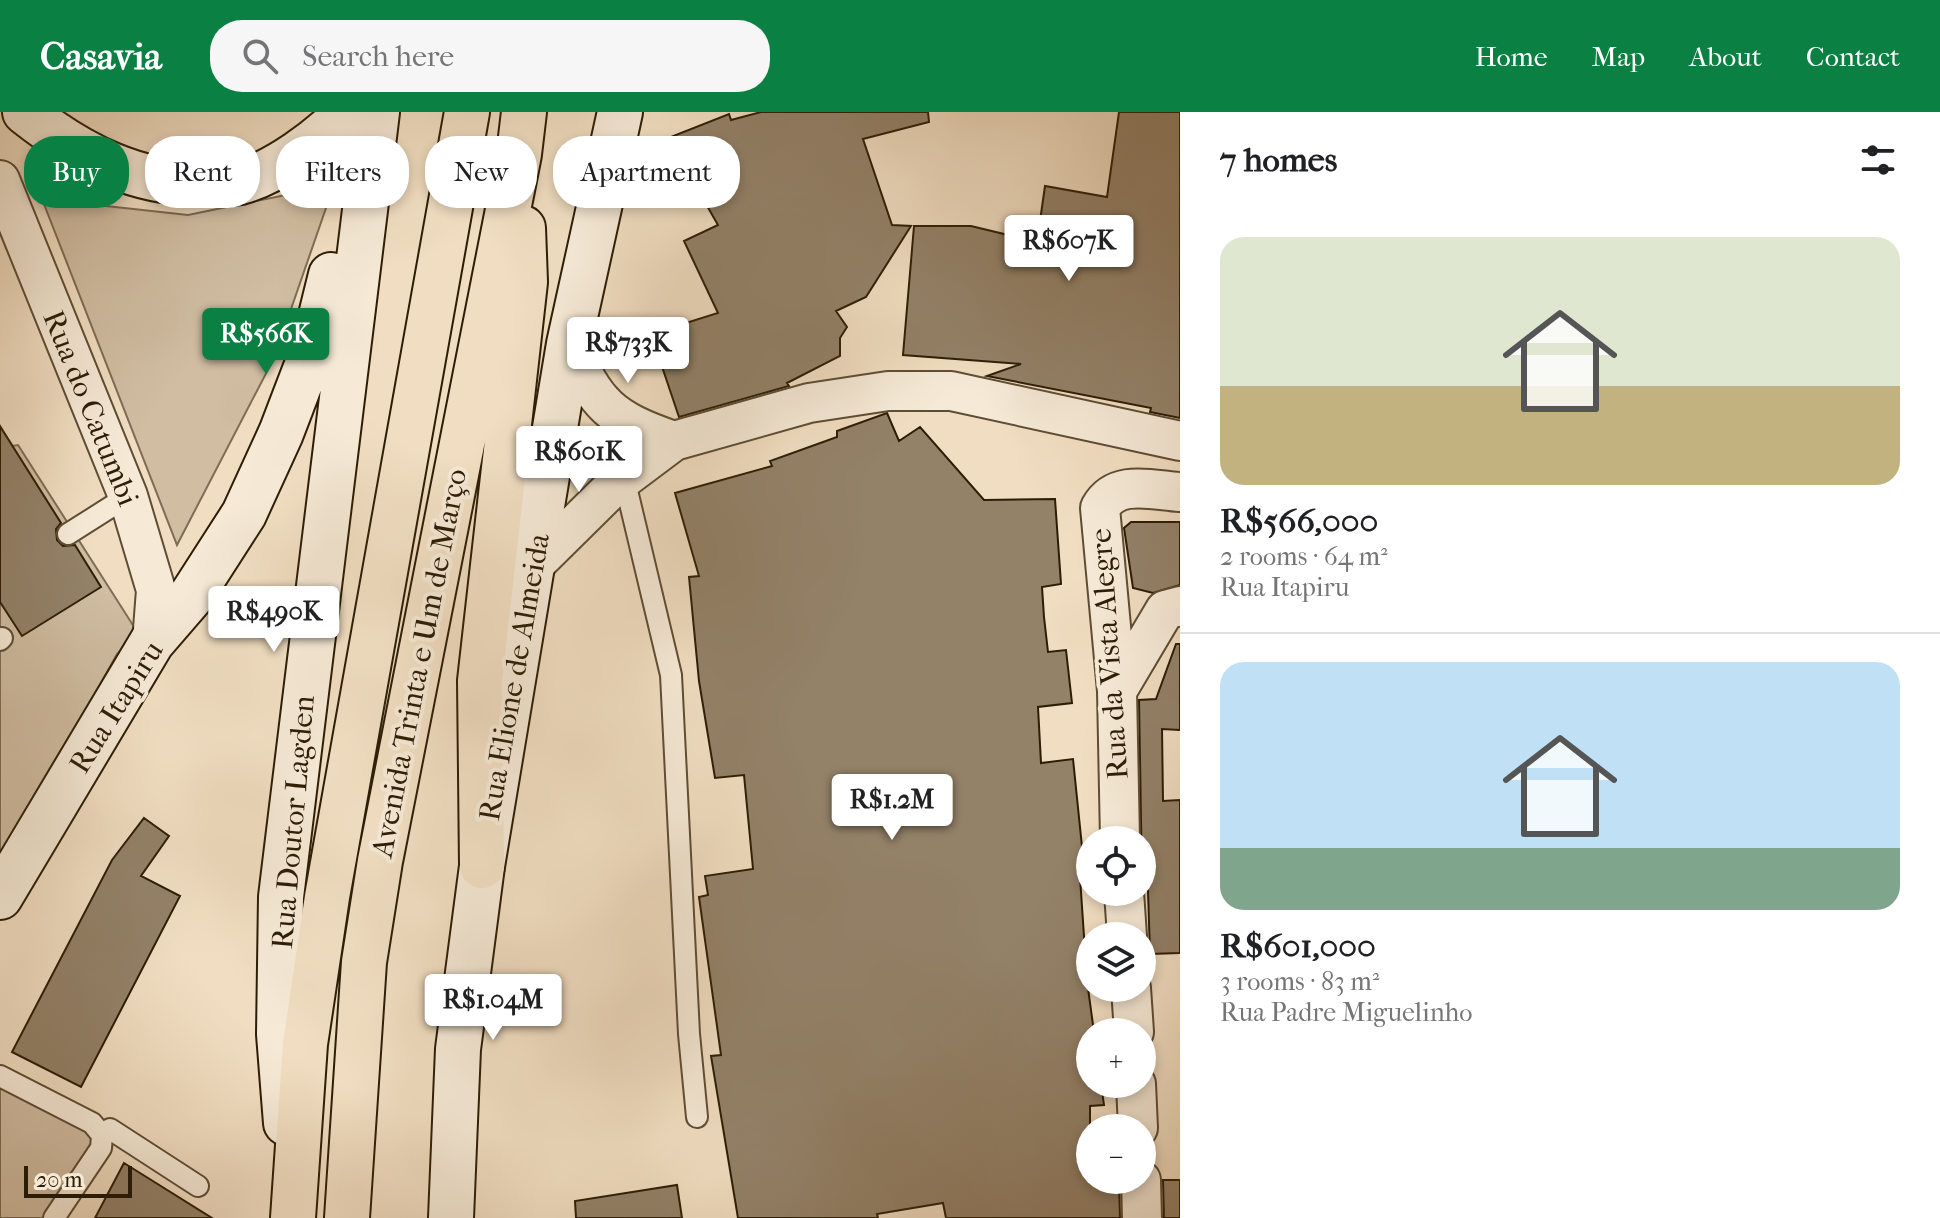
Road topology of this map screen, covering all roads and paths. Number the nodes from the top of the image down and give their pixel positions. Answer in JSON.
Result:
{"nodes":[{"id":1,"x":25,"y":112,"type":"edge"},
{"id":2,"x":347,"y":112,"type":"edge"},
{"id":3,"x":374,"y":112,"type":"edge"},
{"id":4,"x":467,"y":112,"type":"edge"},
{"id":5,"x":620,"y":112,"type":"edge"},
{"id":6,"x":522,"y":133,"type":"edge"},
{"id":7,"x":0,"y":180,"type":"edge"},
{"id":8,"x":569,"y":344,"type":"junction"},
{"id":9,"x":674,"y":441,"type":"junction"},
{"id":10,"x":1180,"y":441,"type":"edge"},
{"id":11,"x":624,"y":478,"type":"junction"},
{"id":12,"x":1180,"y":492,"type":"edge"},
{"id":13,"x":128,"y":496,"type":"junction"},
{"id":14,"x":68,"y":534,"type":"dead end"},
{"id":15,"x":533,"y":566,"type":"junction"},
{"id":16,"x":1180,"y":606,"type":"edge"},
{"id":17,"x":152,"y":642,"type":"junction"},
{"id":18,"x":1117,"y":691,"type":"junction"},
{"id":19,"x":1120,"y":826,"type":"edge"},
{"id":20,"x":482,"y":866,"type":"junction"},
{"id":21,"x":0,"y":897,"type":"edge"},
{"id":22,"x":0,"y":1076,"type":"edge"},
{"id":23,"x":697,"y":1117,"type":"dead end"},
{"id":24,"x":110,"y":1129,"type":"dead end"},
{"id":25,"x":198,"y":1186,"type":"dead end"},
{"id":26,"x":1141,"y":1194,"type":"edge"},
{"id":27,"x":292,"y":1209,"type":"edge"},
{"id":28,"x":54,"y":1218,"type":"edge"},
{"id":29,"x":347,"y":1218,"type":"edge"},
{"id":30,"x":451,"y":1218,"type":"edge"},
{"id":31,"x":1142,"y":1218,"type":"edge"}],
"edges":[{"from":1,"to":2,"type":"main road"},
{"from":3,"to":17,"type":"main road","name":"Rua Itapiru"},
{"from":3,"to":27,"type":"main road","name":"Rua Doutor Lagden"},
{"from":4,"to":27,"type":"main road","name":"Avenida Trinta e Um de Março"},
{"from":5,"to":8,"type":"main road","name":"Rua Elione de Almeida"},
{"from":6,"to":20,"type":"main road"},
{"from":6,"to":29,"type":"main road","name":"Avenida Trinta e Um de Março"},
{"from":7,"to":13,"type":"street","name":"Rua do Catumbi"},
{"from":8,"to":9,"type":"street"},
{"from":8,"to":15,"type":"main road","name":"Rua Elione de Almeida"},
{"from":9,"to":10,"type":"street"},
{"from":9,"to":11,"type":"street"},
{"from":11,"to":15,"type":"street"},
{"from":11,"to":23,"type":"lane"},
{"from":12,"to":18,"type":"street","name":"Rua da Vista Alegre"},
{"from":13,"to":14,"type":"lane"},
{"from":13,"to":17,"type":"street","name":"Rua do Catumbi"},
{"from":15,"to":20,"type":"main road","name":"Rua Elione de Almeida"},
{"from":16,"to":18,"type":"street"},
{"from":17,"to":21,"type":"main road","name":"Rua Itapiru"},
{"from":18,"to":19,"type":"street","name":"Rua da Vista Alegre"},
{"from":20,"to":30,"type":"main road"},
{"from":22,"to":28,"type":"lane"},
{"from":24,"to":25,"type":"lane"},
{"from":26,"to":31,"type":"street"}]}
